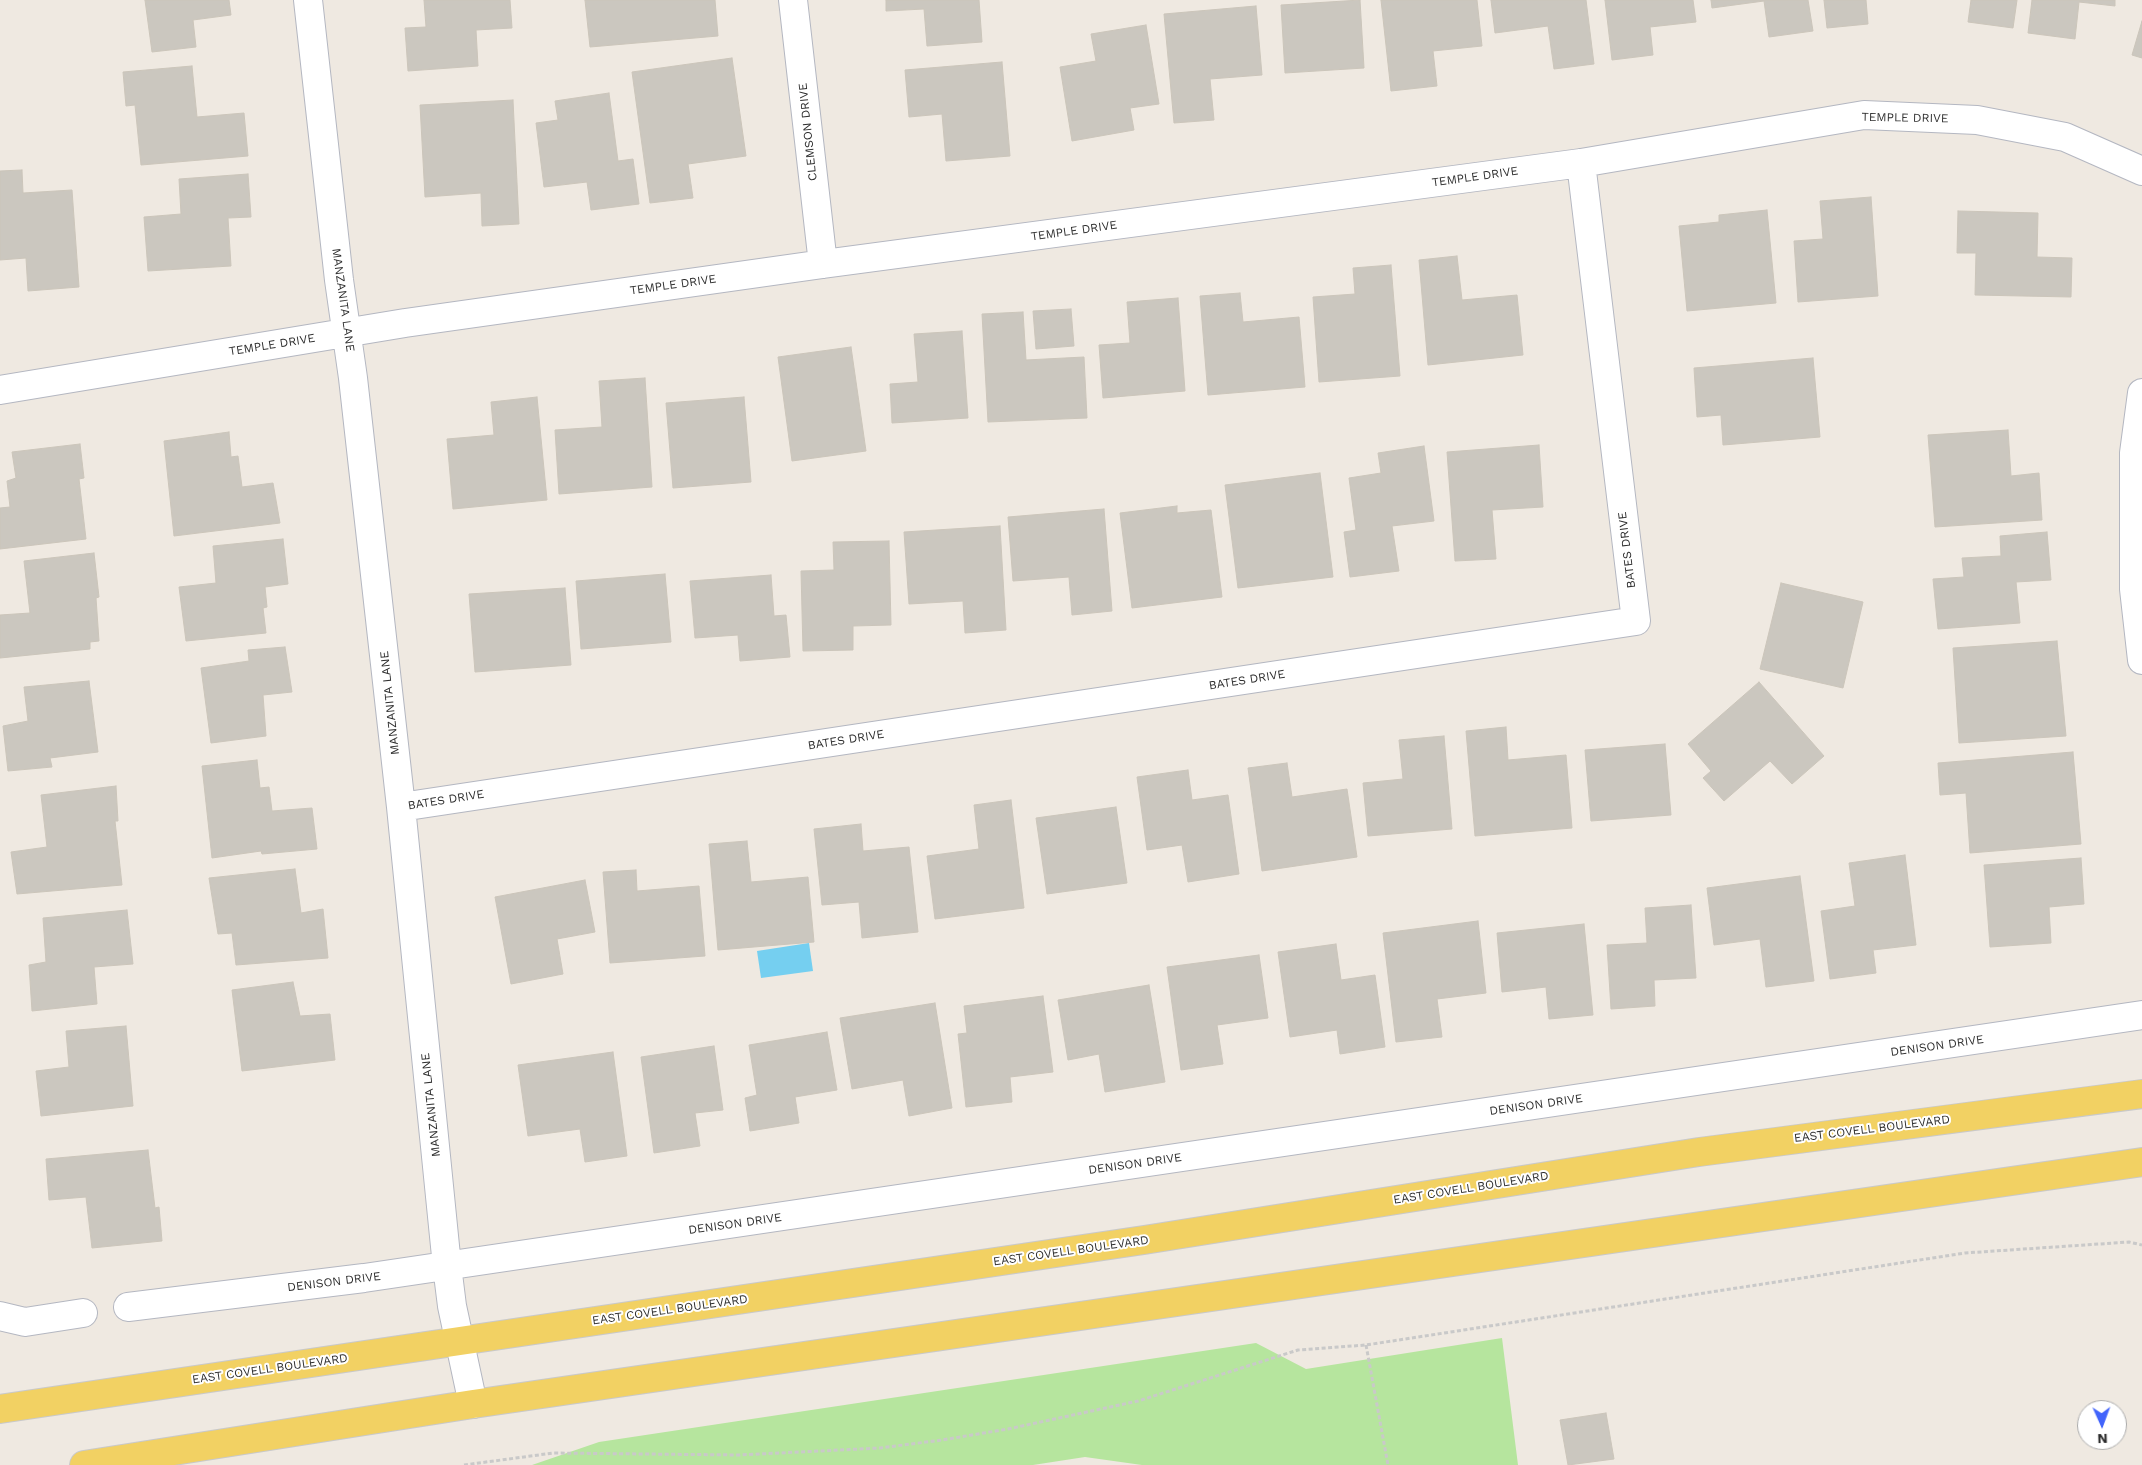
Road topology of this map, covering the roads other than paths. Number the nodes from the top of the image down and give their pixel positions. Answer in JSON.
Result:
{"nodes":[{"id":1,"x":308,"y":0,"type":"edge"},
{"id":2,"x":794,"y":0,"type":"edge"},
{"id":3,"x":1581,"y":163,"type":"junction"},
{"id":4,"x":2142,"y":171,"type":"edge"},
{"id":5,"x":823,"y":264,"type":"junction"},
{"id":6,"x":346,"y":332,"type":"junction"},
{"id":7,"x":0,"y":390,"type":"edge"},
{"id":8,"x":2142,"y":393,"type":"edge"},
{"id":9,"x":2142,"y":660,"type":"edge"},
{"id":10,"x":401,"y":807,"type":"junction"},
{"id":11,"x":2142,"y":1015,"type":"edge"},
{"id":12,"x":2142,"y":1094,"type":"edge"},
{"id":13,"x":2142,"y":1162,"type":"edge"},
{"id":14,"x":447,"y":1266,"type":"junction"},
{"id":15,"x":128,"y":1307,"type":"dead end"},
{"id":16,"x":83,"y":1313,"type":"dead end"},
{"id":17,"x":0,"y":1316,"type":"edge"},
{"id":18,"x":459,"y":1340,"type":"junction"},
{"id":19,"x":473,"y":1404,"type":"junction"},
{"id":20,"x":0,"y":1409,"type":"edge"},
{"id":21,"x":84,"y":1465,"type":"edge"}],
"edges":[{"from":1,"to":6,"type":"street","name":"MANZANITA LANE"},
{"from":2,"to":5,"type":"street","name":"CLEMSON DRIVE"},
{"from":3,"to":4,"type":"street","name":"TEMPLE DRIVE"},
{"from":3,"to":5,"type":"street","name":"TEMPLE DRIVE"},
{"from":3,"to":10,"type":"street","name":"BATES DRIVE"},
{"from":5,"to":6,"type":"street","name":"TEMPLE DRIVE"},
{"from":6,"to":7,"type":"street","name":"TEMPLE DRIVE"},
{"from":6,"to":10,"type":"street","name":"MANZANITA LANE"},
{"from":8,"to":9,"type":"street"},
{"from":10,"to":14,"type":"street","name":"MANZANITA LANE"},
{"from":11,"to":14,"type":"street","name":"DENISON DRIVE"},
{"from":12,"to":18,"type":"main road","name":"EAST COVELL BOULEVARD"},
{"from":13,"to":19,"type":"main road"},
{"from":14,"to":15,"type":"street","name":"DENISON DRIVE"},
{"from":14,"to":18,"type":"street","name":"MANZANITA LANE"},
{"from":16,"to":17,"type":"street"},
{"from":18,"to":19,"type":"street","name":"MANZANITA LANE"},
{"from":18,"to":20,"type":"main road","name":"EAST COVELL BOULEVARD"},
{"from":19,"to":21,"type":"main road"}]}
